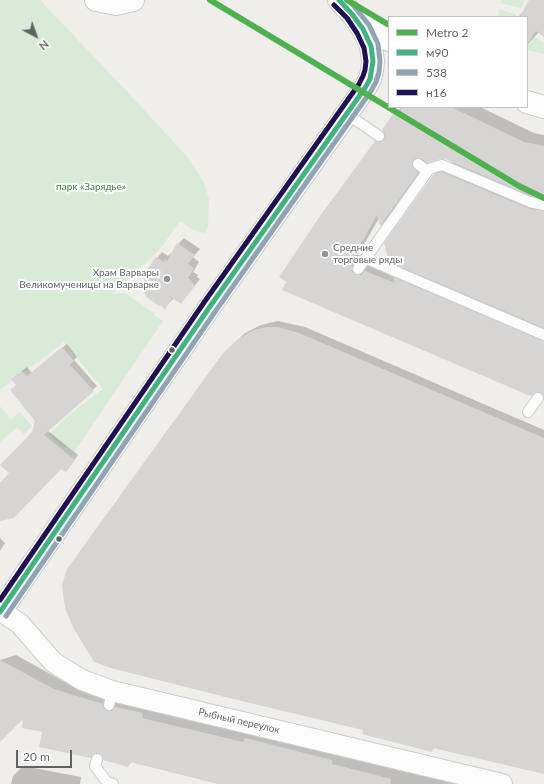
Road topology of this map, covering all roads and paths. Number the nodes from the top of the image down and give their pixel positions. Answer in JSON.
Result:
{"nodes":[{"id":1,"x":96,"y":0,"type":"edge"},
{"id":2,"x":133,"y":0,"type":"edge"},
{"id":3,"x":346,"y":7,"type":"edge"},
{"id":4,"x":388,"y":39,"type":"edge"},
{"id":5,"x":528,"y":102,"type":"edge"},
{"id":6,"x":544,"y":107,"type":"edge"},
{"id":7,"x":347,"y":114,"type":"junction"},
{"id":8,"x":379,"y":136,"type":"dead end"},
{"id":9,"x":418,"y":164,"type":"dead end"},
{"id":10,"x":427,"y":171,"type":"junction"},
{"id":11,"x":544,"y":205,"type":"edge"},
{"id":12,"x":367,"y":256,"type":"junction"},
{"id":13,"x":358,"y":269,"type":"dead end"},
{"id":14,"x":544,"y":335,"type":"edge"},
{"id":15,"x":538,"y":398,"type":"dead end"},
{"id":16,"x":528,"y":412,"type":"dead end"},
{"id":17,"x":0,"y":612,"type":"edge"},
{"id":18,"x":97,"y":759,"type":"dead end"},
{"id":19,"x":109,"y":784,"type":"edge"},
{"id":20,"x":502,"y":784,"type":"edge"}],
"edges":[{"from":1,"to":2,"type":"street"},
{"from":3,"to":4,"type":"street"},
{"from":3,"to":7,"type":"street"},
{"from":5,"to":6,"type":"street"},
{"from":7,"to":8,"type":"lane"},
{"from":7,"to":17,"type":"street"},
{"from":9,"to":10,"type":"lane"},
{"from":10,"to":11,"type":"lane"},
{"from":10,"to":12,"type":"lane"},
{"from":12,"to":13,"type":"lane"},
{"from":12,"to":14,"type":"lane"},
{"from":15,"to":16,"type":"lane"},
{"from":17,"to":20,"type":"street","name":"Рыбный переулок"},
{"from":18,"to":19,"type":"lane"}]}
